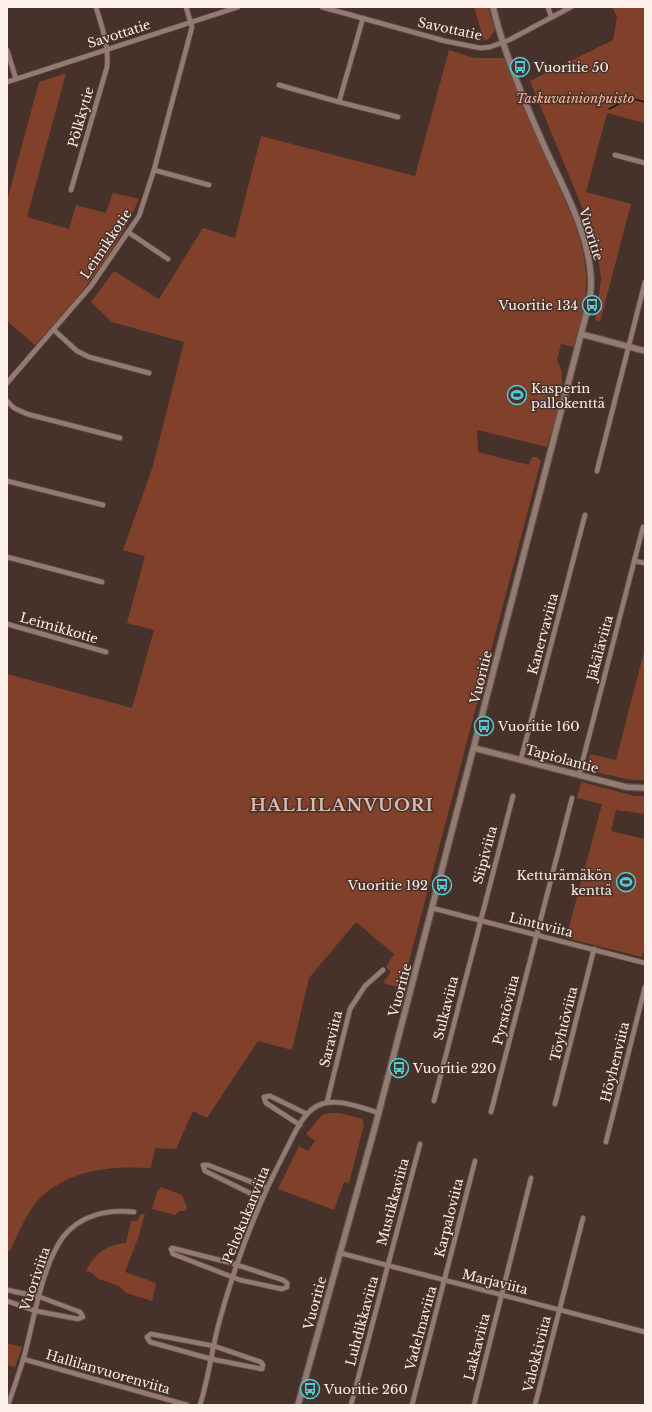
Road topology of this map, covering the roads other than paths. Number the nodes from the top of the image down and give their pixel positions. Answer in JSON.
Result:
{"nodes":[{"id":1,"x":96,"y":7,"type":"edge"},
{"id":2,"x":186,"y":7,"type":"edge"},
{"id":3,"x":238,"y":7,"type":"edge"},
{"id":4,"x":322,"y":7,"type":"edge"},
{"id":5,"x":493,"y":7,"type":"edge"},
{"id":6,"x":548,"y":7,"type":"edge"},
{"id":7,"x":571,"y":7,"type":"edge"},
{"id":8,"x":551,"y":16,"type":"junction"},
{"id":9,"x":363,"y":18,"type":"junction"},
{"id":10,"x":191,"y":22,"type":"junction"},
{"id":11,"x":503,"y":43,"type":"junction"},
{"id":12,"x":107,"y":49,"type":"junction"},
{"id":13,"x":7,"y":50,"type":"edge"},
{"id":14,"x":16,"y":79,"type":"junction"},
{"id":15,"x":7,"y":82,"type":"edge"},
{"id":16,"x":279,"y":85,"type":"dead end"},
{"id":17,"x":339,"y":102,"type":"junction"},
{"id":18,"x":398,"y":117,"type":"dead end"},
{"id":19,"x":615,"y":155,"type":"dead end"},
{"id":20,"x":645,"y":163,"type":"edge"},
{"id":21,"x":154,"y":170,"type":"junction"},
{"id":22,"x":210,"y":185,"type":"dead end"},
{"id":23,"x":71,"y":190,"type":"dead end"},
{"id":24,"x":128,"y":232,"type":"junction"},
{"id":25,"x":168,"y":259,"type":"dead end"},
{"id":26,"x":645,"y":282,"type":"edge"},
{"id":27,"x":54,"y":330,"type":"junction"},
{"id":28,"x":581,"y":334,"type":"junction"},
{"id":29,"x":628,"y":347,"type":"junction"},
{"id":30,"x":645,"y":351,"type":"edge"},
{"id":31,"x":149,"y":373,"type":"dead end"},
{"id":32,"x":7,"y":383,"type":"edge"},
{"id":33,"x":7,"y":401,"type":"edge"},
{"id":34,"x":120,"y":438,"type":"dead end"},
{"id":35,"x":597,"y":471,"type":"dead end"},
{"id":36,"x":7,"y":481,"type":"edge"},
{"id":37,"x":103,"y":505,"type":"dead end"},
{"id":38,"x":585,"y":515,"type":"dead end"},
{"id":39,"x":643,"y":527,"type":"dead end"},
{"id":40,"x":7,"y":557,"type":"edge"},
{"id":41,"x":634,"y":561,"type":"junction"},
{"id":42,"x":645,"y":564,"type":"edge"},
{"id":43,"x":102,"y":582,"type":"dead end"},
{"id":44,"x":7,"y":624,"type":"edge"},
{"id":45,"x":106,"y":652,"type":"dead end"},
{"id":46,"x":474,"y":748,"type":"junction"},
{"id":47,"x":522,"y":759,"type":"junction"},
{"id":48,"x":579,"y":775,"type":"junction"},
{"id":49,"x":645,"y":788,"type":"edge"},
{"id":50,"x":513,"y":796,"type":"dead end"},
{"id":51,"x":572,"y":798,"type":"dead end"},
{"id":52,"x":432,"y":908,"type":"junction"},
{"id":53,"x":479,"y":921,"type":"junction"},
{"id":54,"x":536,"y":936,"type":"junction"},
{"id":55,"x":594,"y":949,"type":"junction"},
{"id":56,"x":645,"y":963,"type":"edge"},
{"id":57,"x":383,"y":970,"type":"dead end"},
{"id":58,"x":645,"y":987,"type":"edge"},
{"id":59,"x":434,"y":1101,"type":"dead end"},
{"id":60,"x":327,"y":1102,"type":"junction"},
{"id":61,"x":555,"y":1104,"type":"dead end"},
{"id":62,"x":491,"y":1112,"type":"dead end"},
{"id":63,"x":379,"y":1113,"type":"junction"},
{"id":64,"x":307,"y":1114,"type":"junction"},
{"id":65,"x":300,"y":1125,"type":"junction"},
{"id":66,"x":606,"y":1142,"type":"dead end"},
{"id":67,"x":420,"y":1144,"type":"dead end"},
{"id":68,"x":475,"y":1161,"type":"dead end"},
{"id":69,"x":531,"y":1178,"type":"dead end"},
{"id":70,"x":267,"y":1188,"type":"junction"},
{"id":71,"x":262,"y":1199,"type":"junction"},
{"id":72,"x":134,"y":1212,"type":"dead end"},
{"id":73,"x":583,"y":1218,"type":"dead end"},
{"id":74,"x":340,"y":1253,"type":"junction"},
{"id":75,"x":237,"y":1265,"type":"junction"},
{"id":76,"x":388,"y":1266,"type":"junction"},
{"id":77,"x":232,"y":1278,"type":"junction"},
{"id":78,"x":445,"y":1280,"type":"junction"},
{"id":79,"x":7,"y":1290,"type":"edge"},
{"id":80,"x":501,"y":1295,"type":"junction"},
{"id":81,"x":40,"y":1297,"type":"junction"},
{"id":82,"x":7,"y":1301,"type":"edge"},
{"id":83,"x":559,"y":1309,"type":"junction"},
{"id":84,"x":36,"y":1311,"type":"junction"},
{"id":85,"x":645,"y":1332,"type":"edge"},
{"id":86,"x":214,"y":1346,"type":"junction"},
{"id":87,"x":23,"y":1359,"type":"junction"},
{"id":88,"x":211,"y":1359,"type":"junction"},
{"id":89,"x":8,"y":1405,"type":"edge"},
{"id":90,"x":187,"y":1405,"type":"edge"},
{"id":91,"x":200,"y":1405,"type":"edge"},
{"id":92,"x":298,"y":1405,"type":"edge"},
{"id":93,"x":351,"y":1405,"type":"edge"},
{"id":94,"x":412,"y":1405,"type":"edge"},
{"id":95,"x":474,"y":1405,"type":"edge"},
{"id":96,"x":535,"y":1405,"type":"edge"}],
"edges":[{"from":1,"to":12,"type":"street","name":"Pölkkytie"},
{"from":2,"to":10,"type":"street"},
{"from":3,"to":10,"type":"street","name":"Savottatie"},
{"from":4,"to":9,"type":"street","name":"Savottatie"},
{"from":5,"to":11,"type":"street","name":"Vuoritie"},
{"from":6,"to":8,"type":"street"},
{"from":7,"to":8,"type":"street","name":"Savottatie"},
{"from":8,"to":11,"type":"street","name":"Savottatie"},
{"from":9,"to":11,"type":"street","name":"Savottatie"},
{"from":9,"to":17,"type":"street"},
{"from":10,"to":12,"type":"street","name":"Savottatie"},
{"from":10,"to":21,"type":"street","name":"Leimikkotie"},
{"from":11,"to":28,"type":"street","name":"Vuoritie"},
{"from":12,"to":14,"type":"street","name":"Savottatie"},
{"from":12,"to":23,"type":"street","name":"Pölkkytie"},
{"from":13,"to":14,"type":"street"},
{"from":14,"to":15,"type":"street","name":"Savottatie"},
{"from":16,"to":17,"type":"street"},
{"from":17,"to":18,"type":"street"},
{"from":19,"to":20,"type":"street"},
{"from":21,"to":22,"type":"street"},
{"from":21,"to":24,"type":"street","name":"Leimikkotie"},
{"from":24,"to":25,"type":"street"},
{"from":24,"to":27,"type":"street","name":"Leimikkotie"},
{"from":26,"to":29,"type":"street"},
{"from":27,"to":31,"type":"street"},
{"from":27,"to":32,"type":"street","name":"Leimikkotie"},
{"from":28,"to":29,"type":"street"},
{"from":28,"to":46,"type":"street","name":"Vuoritie"},
{"from":29,"to":30,"type":"street"},
{"from":29,"to":35,"type":"street"},
{"from":33,"to":34,"type":"street"},
{"from":36,"to":37,"type":"street"},
{"from":38,"to":47,"type":"street","name":"Kanervaviita"},
{"from":39,"to":41,"type":"street","name":"Jäkäläviita"},
{"from":40,"to":43,"type":"street"},
{"from":41,"to":42,"type":"street"},
{"from":41,"to":48,"type":"street","name":"Jäkäläviita"},
{"from":44,"to":45,"type":"street","name":"Leimikkotie"},
{"from":46,"to":47,"type":"street","name":"Tapiolantie"},
{"from":46,"to":52,"type":"street","name":"Vuoritie"},
{"from":47,"to":48,"type":"street","name":"Tapiolantie"},
{"from":48,"to":49,"type":"street","name":"Tapiolantie"},
{"from":50,"to":53,"type":"street","name":"Siipiviita"},
{"from":51,"to":54,"type":"street","name":"Pyrstöviita"},
{"from":52,"to":53,"type":"street","name":"Lintuviita"},
{"from":52,"to":63,"type":"street","name":"Vuoritie"},
{"from":53,"to":54,"type":"street","name":"Lintuviita"},
{"from":53,"to":59,"type":"street","name":"Sulkaviita"},
{"from":54,"to":55,"type":"street","name":"Lintuviita"},
{"from":54,"to":62,"type":"street","name":"Pyrstöviita"},
{"from":55,"to":56,"type":"street","name":"Lintuviita"},
{"from":55,"to":61,"type":"street","name":"Töyhtöviita"},
{"from":57,"to":60,"type":"street","name":"Saraviita"},
{"from":58,"to":66,"type":"street","name":"Höyhenviita"},
{"from":60,"to":63,"type":"street"},
{"from":60,"to":64,"type":"street","name":"Peltokukanviita"},
{"from":63,"to":74,"type":"street","name":"Vuoritie"},
{"from":64,"to":65,"type":"street","name":"Peltokukanviita"},
{"from":64,"to":65,"type":"street"},
{"from":65,"to":70,"type":"street","name":"Peltokukanviita"},
{"from":67,"to":76,"type":"street","name":"Mustikkaviita"},
{"from":68,"to":78,"type":"street","name":"Karpaloviita"},
{"from":69,"to":80,"type":"street","name":"Lakkaviita"},
{"from":70,"to":71,"type":"street","name":"Peltokukanviita"},
{"from":70,"to":71,"type":"street"},
{"from":71,"to":75,"type":"street","name":"Peltokukanviita"},
{"from":72,"to":81,"type":"street","name":"Vuoriviita"},
{"from":73,"to":83,"type":"street","name":"Valokkiviita"},
{"from":74,"to":76,"type":"street","name":"Marjaviita"},
{"from":74,"to":92,"type":"street","name":"Vuoritie"},
{"from":75,"to":77,"type":"street","name":"Peltokukanviita"},
{"from":75,"to":77,"type":"street"},
{"from":75,"to":77,"type":"street"},
{"from":76,"to":78,"type":"street","name":"Marjaviita"},
{"from":76,"to":93,"type":"street","name":"Luhdikkaviita"},
{"from":77,"to":86,"type":"street","name":"Peltokukanviita"},
{"from":78,"to":80,"type":"street","name":"Marjaviita"},
{"from":78,"to":94,"type":"street","name":"Vadelmaviita"},
{"from":79,"to":81,"type":"street"},
{"from":80,"to":83,"type":"street","name":"Marjaviita"},
{"from":80,"to":95,"type":"street","name":"Lakkaviita"},
{"from":81,"to":84,"type":"street","name":"Vuoriviita"},
{"from":81,"to":84,"type":"street"},
{"from":82,"to":84,"type":"street"},
{"from":83,"to":85,"type":"street","name":"Marjaviita"},
{"from":83,"to":96,"type":"street","name":"Valokkiviita"},
{"from":84,"to":87,"type":"street","name":"Vuoriviita"},
{"from":86,"to":88,"type":"street","name":"Peltokukanviita"},
{"from":86,"to":88,"type":"street"},
{"from":86,"to":88,"type":"street"},
{"from":87,"to":89,"type":"street","name":"Vuoriviita"},
{"from":87,"to":90,"type":"street","name":"Hallilanvuorenviita"},
{"from":88,"to":91,"type":"street","name":"Peltokukanviita"}]}
